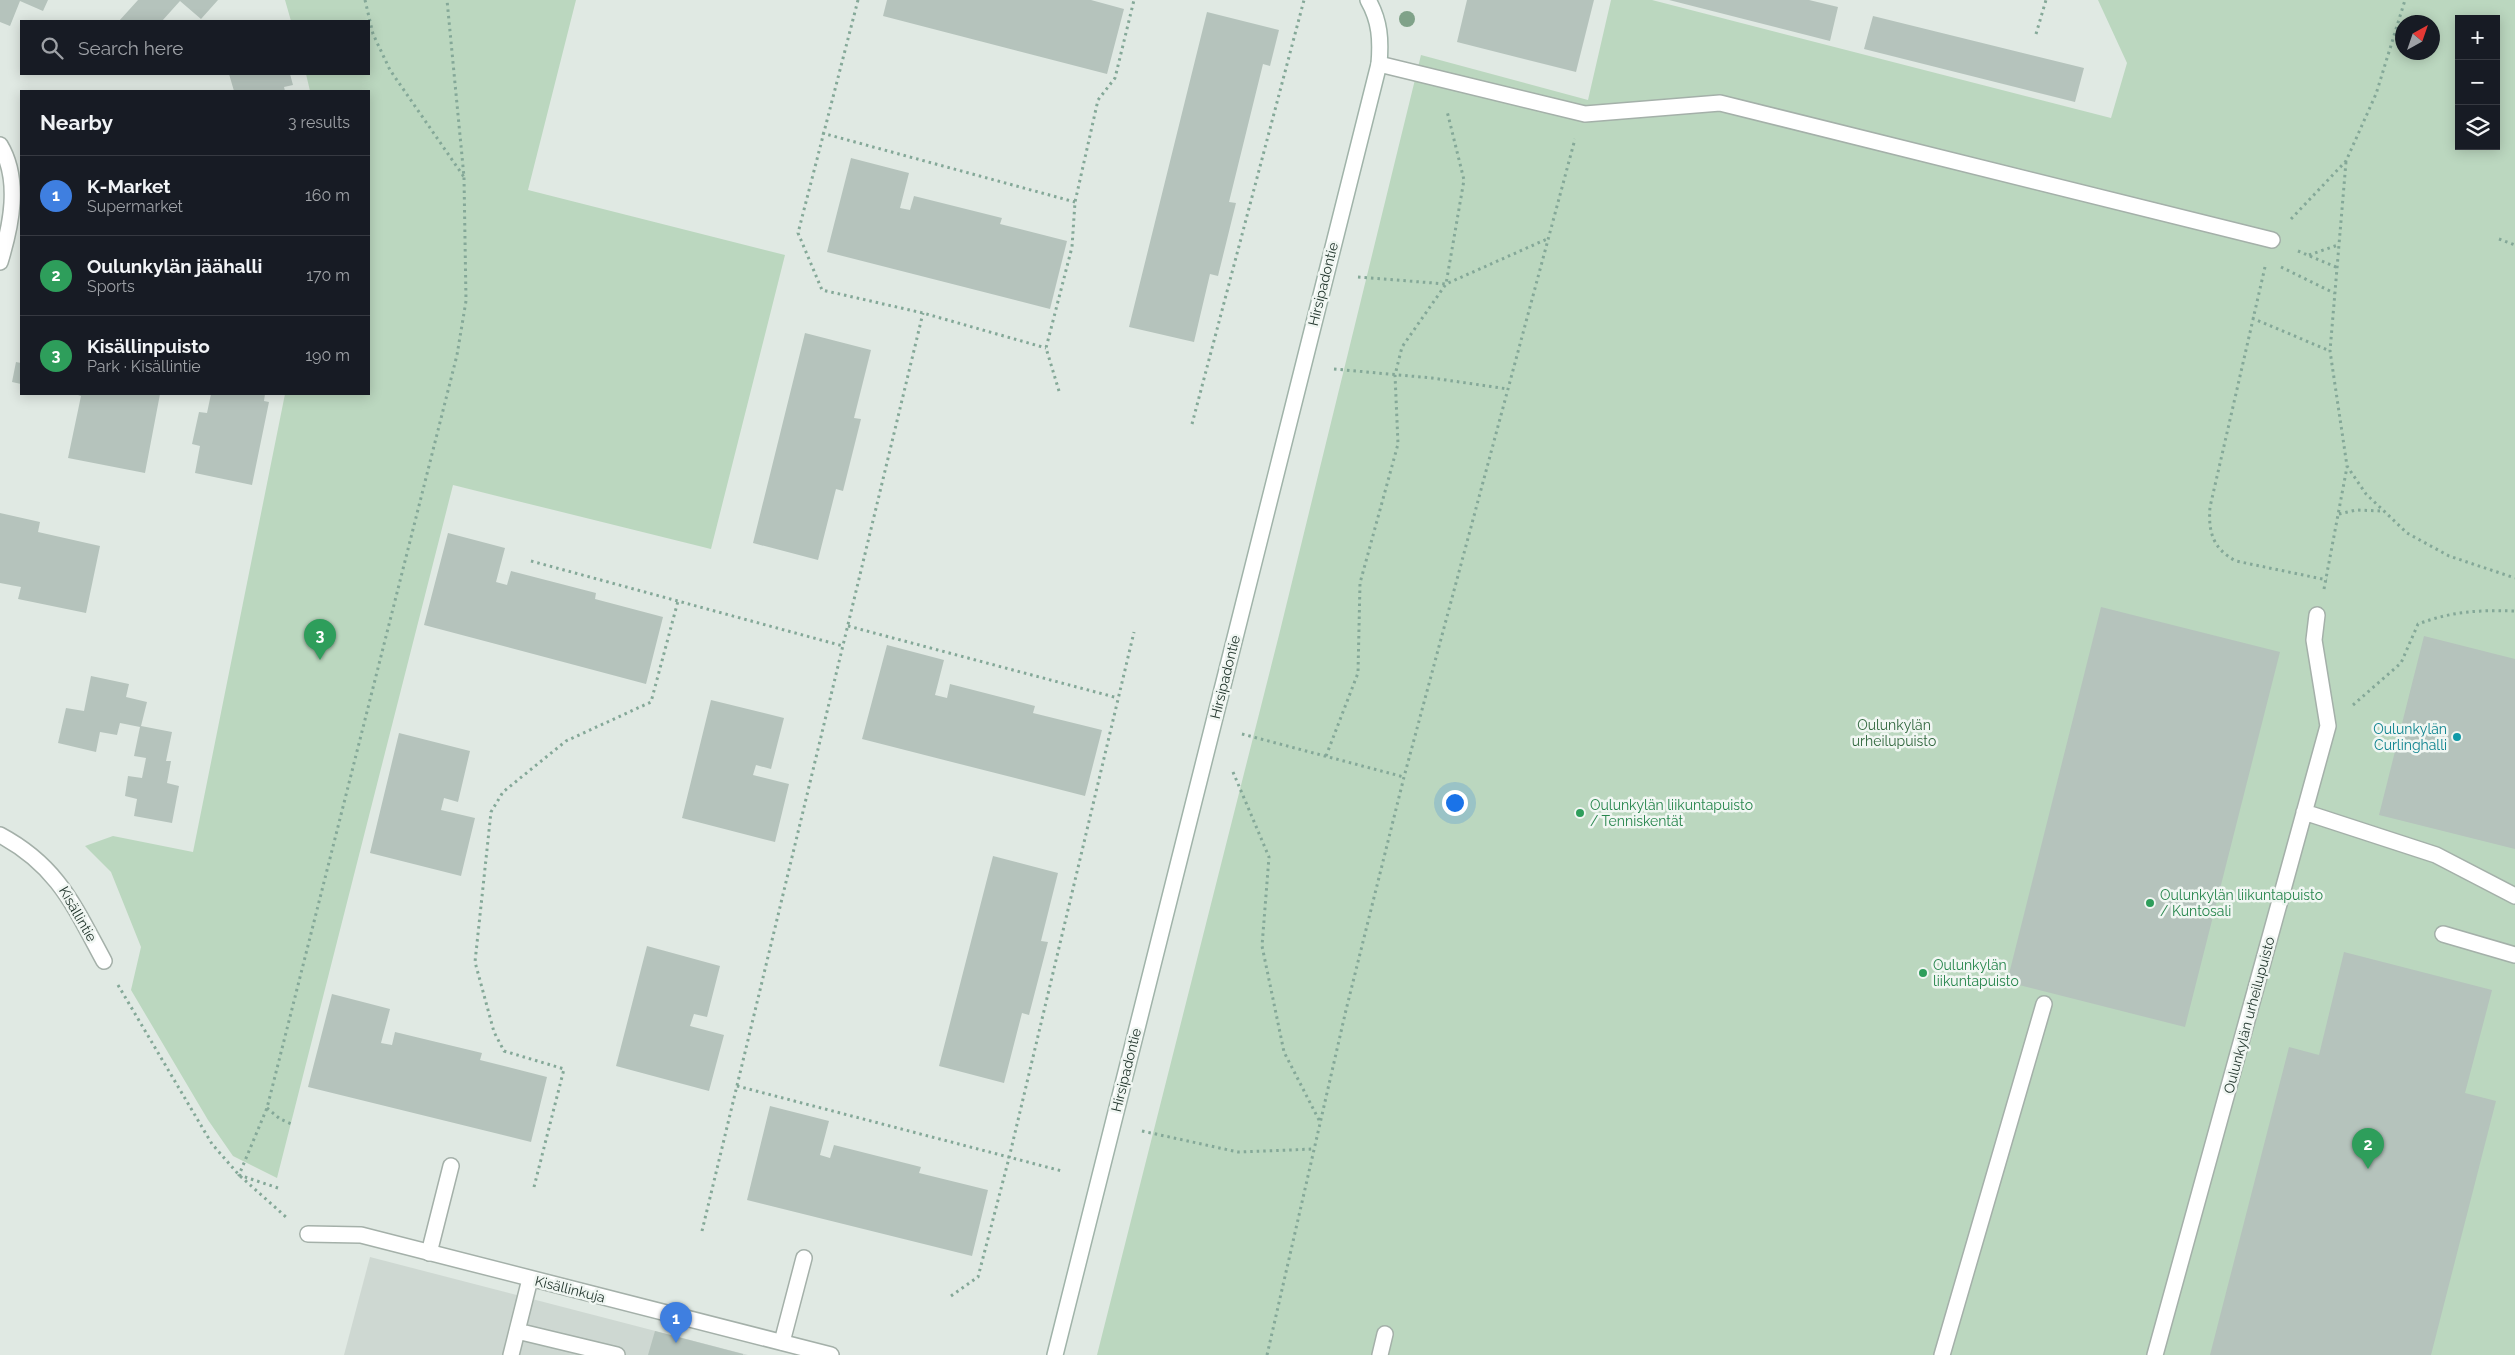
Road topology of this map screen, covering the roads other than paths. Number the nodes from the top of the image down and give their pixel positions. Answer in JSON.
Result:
{"nodes":[{"id":1,"x":1368,"y":0,"type":"edge"},
{"id":2,"x":1379,"y":64,"type":"junction"},
{"id":3,"x":0,"y":145,"type":"edge"},
{"id":4,"x":2272,"y":240,"type":"road end"},
{"id":5,"x":0,"y":262,"type":"edge"},
{"id":6,"x":2317,"y":615,"type":"road end"},
{"id":7,"x":2304,"y":812,"type":"junction"},
{"id":8,"x":0,"y":835,"type":"edge"},
{"id":9,"x":2515,"y":896,"type":"edge"},
{"id":10,"x":2443,"y":934,"type":"dead end"},
{"id":11,"x":2515,"y":955,"type":"edge"},
{"id":12,"x":104,"y":961,"type":"road end"},
{"id":13,"x":2044,"y":1004,"type":"dead end"},
{"id":14,"x":452,"y":1166,"type":"dead end"},
{"id":15,"x":308,"y":1234,"type":"road end"},
{"id":16,"x":429,"y":1252,"type":"junction"},
{"id":17,"x":804,"y":1258,"type":"dead end"},
{"id":18,"x":530,"y":1279,"type":"junction"},
{"id":19,"x":517,"y":1331,"type":"junction"},
{"id":20,"x":1385,"y":1334,"type":"dead end"},
{"id":21,"x":782,"y":1342,"type":"junction"},
{"id":22,"x":512,"y":1355,"type":"edge"},
{"id":23,"x":617,"y":1355,"type":"edge"},
{"id":24,"x":831,"y":1355,"type":"edge"},
{"id":25,"x":1055,"y":1355,"type":"edge"},
{"id":26,"x":1380,"y":1355,"type":"edge"},
{"id":27,"x":1942,"y":1355,"type":"edge"},
{"id":28,"x":2155,"y":1355,"type":"edge"}],
"edges":[{"from":1,"to":2,"type":"street","name":"Hirsipadontie"},
{"from":2,"to":4,"type":"street"},
{"from":2,"to":25,"type":"street","name":"Hirsipadontie"},
{"from":3,"to":5,"type":"street"},
{"from":6,"to":7,"type":"street","name":"Oulunkylän urheilupuisto"},
{"from":7,"to":9,"type":"street"},
{"from":7,"to":28,"type":"street","name":"Oulunkylän urheilupuisto"},
{"from":8,"to":12,"type":"street","name":"Kisällintie"},
{"from":10,"to":11,"type":"street"},
{"from":13,"to":27,"type":"street"},
{"from":14,"to":16,"type":"street"},
{"from":15,"to":16,"type":"street","name":"Kisällinkuja"},
{"from":16,"to":18,"type":"street","name":"Kisällinkuja"},
{"from":17,"to":21,"type":"street"},
{"from":18,"to":19,"type":"street"},
{"from":18,"to":21,"type":"street","name":"Kisällinkuja"},
{"from":19,"to":22,"type":"street"},
{"from":19,"to":23,"type":"street"},
{"from":20,"to":26,"type":"street"},
{"from":21,"to":24,"type":"street","name":"Kisällinkuja"}]}
